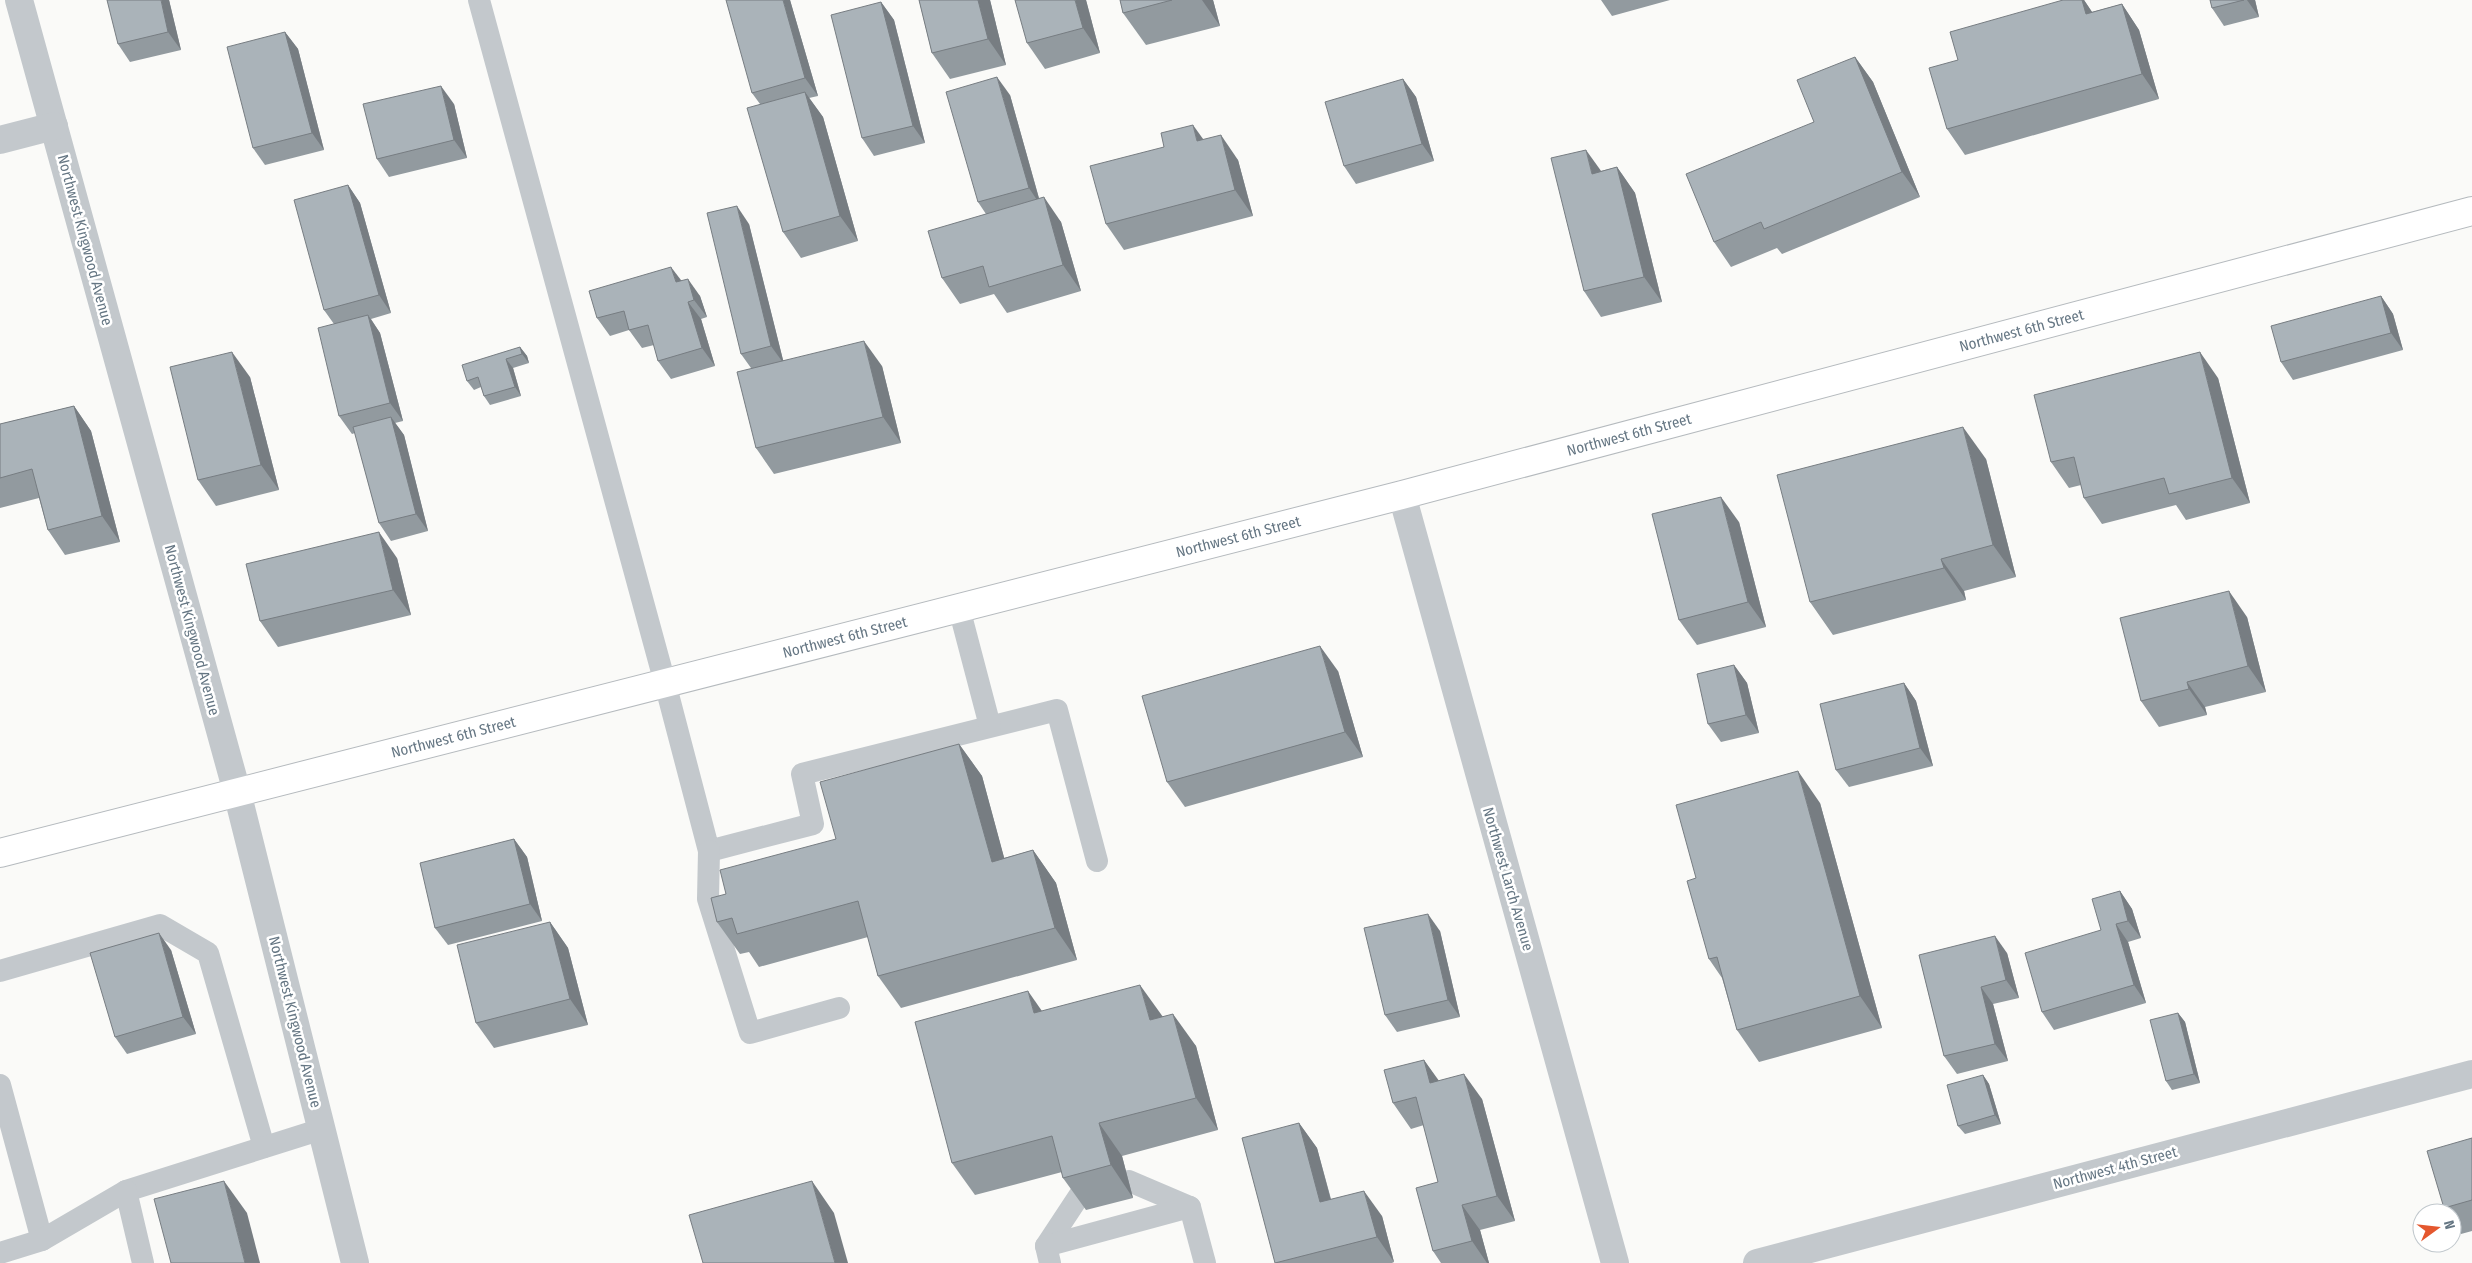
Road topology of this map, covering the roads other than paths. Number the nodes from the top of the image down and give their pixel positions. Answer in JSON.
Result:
{"nodes":[{"id":1,"x":19,"y":0,"type":"edge"},
{"id":2,"x":479,"y":0,"type":"edge"},
{"id":3,"x":54,"y":126,"type":"junction"},
{"id":4,"x":0,"y":140,"type":"edge"},
{"id":5,"x":2472,"y":211,"type":"edge"},
{"id":6,"x":1402,"y":495,"type":"junction"},
{"id":7,"x":959,"y":608,"type":"junction"},
{"id":8,"x":665,"y":683,"type":"junction"},
{"id":9,"x":990,"y":726,"type":"junction"},
{"id":10,"x":237,"y":792,"type":"junction"},
{"id":11,"x":709,"y":851,"type":"junction"},
{"id":12,"x":0,"y":853,"type":"edge"},
{"id":13,"x":1097,"y":861,"type":"dead end"},
{"id":14,"x":0,"y":971,"type":"edge"},
{"id":15,"x":839,"y":1008,"type":"dead end"},
{"id":16,"x":2472,"y":1074,"type":"edge"},
{"id":17,"x":0,"y":1085,"type":"edge"},
{"id":18,"x":322,"y":1129,"type":"junction"},
{"id":19,"x":264,"y":1147,"type":"junction"},
{"id":20,"x":1129,"y":1181,"type":"dead end"},
{"id":21,"x":126,"y":1191,"type":"junction"},
{"id":22,"x":1081,"y":1193,"type":"edge"},
{"id":23,"x":1190,"y":1207,"type":"junction"},
{"id":24,"x":42,"y":1240,"type":"junction"},
{"id":25,"x":0,"y":1253,"type":"edge"},
{"id":26,"x":1048,"y":1255,"type":"edge"},
{"id":27,"x":143,"y":1263,"type":"edge"},
{"id":28,"x":355,"y":1263,"type":"edge"},
{"id":29,"x":1205,"y":1263,"type":"edge"},
{"id":30,"x":1615,"y":1263,"type":"edge"},
{"id":31,"x":1758,"y":1263,"type":"edge"}],
"edges":[{"from":1,"to":3,"type":"street","name":"Northwest Kingwood Avenue"},
{"from":2,"to":8,"type":"lane"},
{"from":3,"to":4,"type":"street"},
{"from":3,"to":10,"type":"street","name":"Northwest Kingwood Avenue"},
{"from":5,"to":6,"type":"main road","name":"Northwest 6th Street"},
{"from":6,"to":7,"type":"main road","name":"Northwest 6th Street"},
{"from":6,"to":30,"type":"street","name":"Northwest Larch Avenue"},
{"from":7,"to":8,"type":"main road","name":"Northwest 6th Street"},
{"from":7,"to":9,"type":"lane"},
{"from":8,"to":10,"type":"main road","name":"Northwest 6th Street"},
{"from":8,"to":11,"type":"lane"},
{"from":9,"to":11,"type":"lane"},
{"from":9,"to":13,"type":"lane"},
{"from":10,"to":12,"type":"main road","name":"Northwest 6th Street"},
{"from":10,"to":18,"type":"street","name":"Northwest Kingwood Avenue"},
{"from":11,"to":15,"type":"lane"},
{"from":14,"to":19,"type":"lane"},
{"from":16,"to":31,"type":"street","name":"Northwest 4th Street"},
{"from":17,"to":24,"type":"lane"},
{"from":18,"to":19,"type":"lane"},
{"from":18,"to":28,"type":"street","name":"Northwest Kingwood Avenue"},
{"from":19,"to":21,"type":"lane"},
{"from":20,"to":23,"type":"lane"},
{"from":21,"to":24,"type":"lane"},
{"from":21,"to":27,"type":"lane"},
{"from":22,"to":26,"type":"lane"},
{"from":23,"to":26,"type":"lane"},
{"from":23,"to":29,"type":"lane"},
{"from":24,"to":25,"type":"lane"}]}
